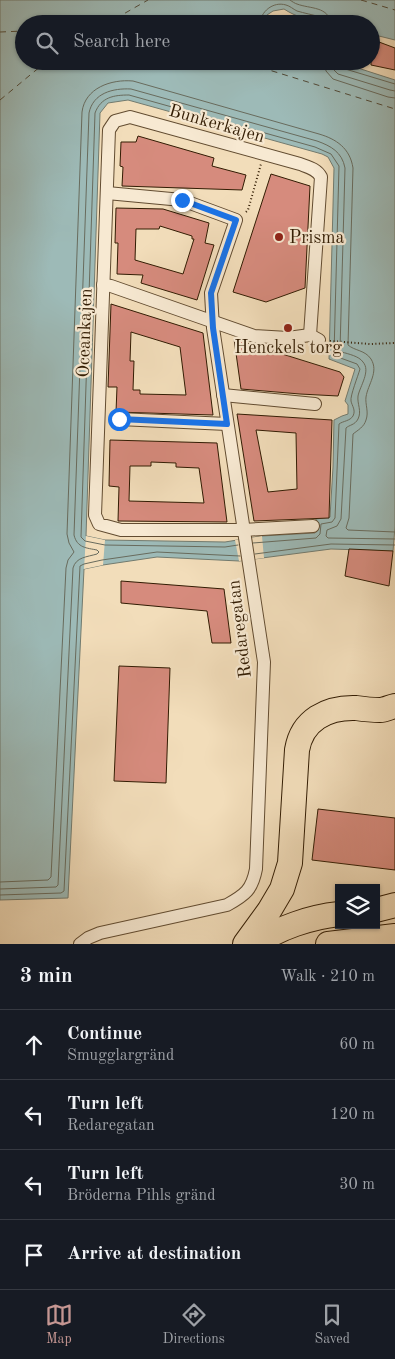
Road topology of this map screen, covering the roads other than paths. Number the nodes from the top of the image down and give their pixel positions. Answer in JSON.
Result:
{"nodes":[{"id":1,"x":115,"y":121,"type":"joint"},
{"id":2,"x":112,"y":193,"type":"junction"},
{"id":3,"x":107,"y":285,"type":"junction"},
{"id":4,"x":213,"y":320,"type":"junction"},
{"id":5,"x":223,"y":395,"type":"junction"},
{"id":6,"x":315,"y":404,"type":"dead end"},
{"id":7,"x":119,"y":419,"type":"dead end"},
{"id":8,"x":227,"y":424,"type":"junction"},
{"id":9,"x":313,"y":526,"type":"dead end"},
{"id":10,"x":244,"y":534,"type":"junction"},
{"id":11,"x":395,"y":706,"type":"edge"},
{"id":12,"x":395,"y":904,"type":"edge"},
{"id":13,"x":380,"y":909,"type":"edge"},
{"id":14,"x":335,"y":915,"type":"edge"},
{"id":15,"x":395,"y":936,"type":"edge"},
{"id":16,"x":80,"y":944,"type":"edge"},
{"id":17,"x":245,"y":944,"type":"edge"},
{"id":18,"x":255,"y":944,"type":"edge"},
{"id":19,"x":328,"y":944,"type":"edge"}],
"edges":[{"from":1,"to":2,"type":"street","name":"Oceankajen"},
{"from":1,"to":4,"type":"street","name":"Bunkerkajen"},
{"from":2,"to":3,"type":"street","name":"Oceankajen"},
{"from":2,"to":4,"type":"street","name":"Redaregatan"},
{"from":3,"to":4,"type":"street"},
{"from":3,"to":10,"type":"street","name":"Oceankajen"},
{"from":4,"to":5,"type":"street","name":"Redaregatan"},
{"from":5,"to":6,"type":"street"},
{"from":5,"to":8,"type":"street","name":"Redaregatan"},
{"from":7,"to":8,"type":"street"},
{"from":8,"to":10,"type":"street","name":"Redaregatan"},
{"from":9,"to":10,"type":"street"},
{"from":10,"to":16,"type":"street","name":"Redaregatan"},
{"from":11,"to":17,"type":"highway"},
{"from":12,"to":13,"type":"highway"},
{"from":14,"to":18,"type":"highway"},
{"from":15,"to":19,"type":"highway"}]}
